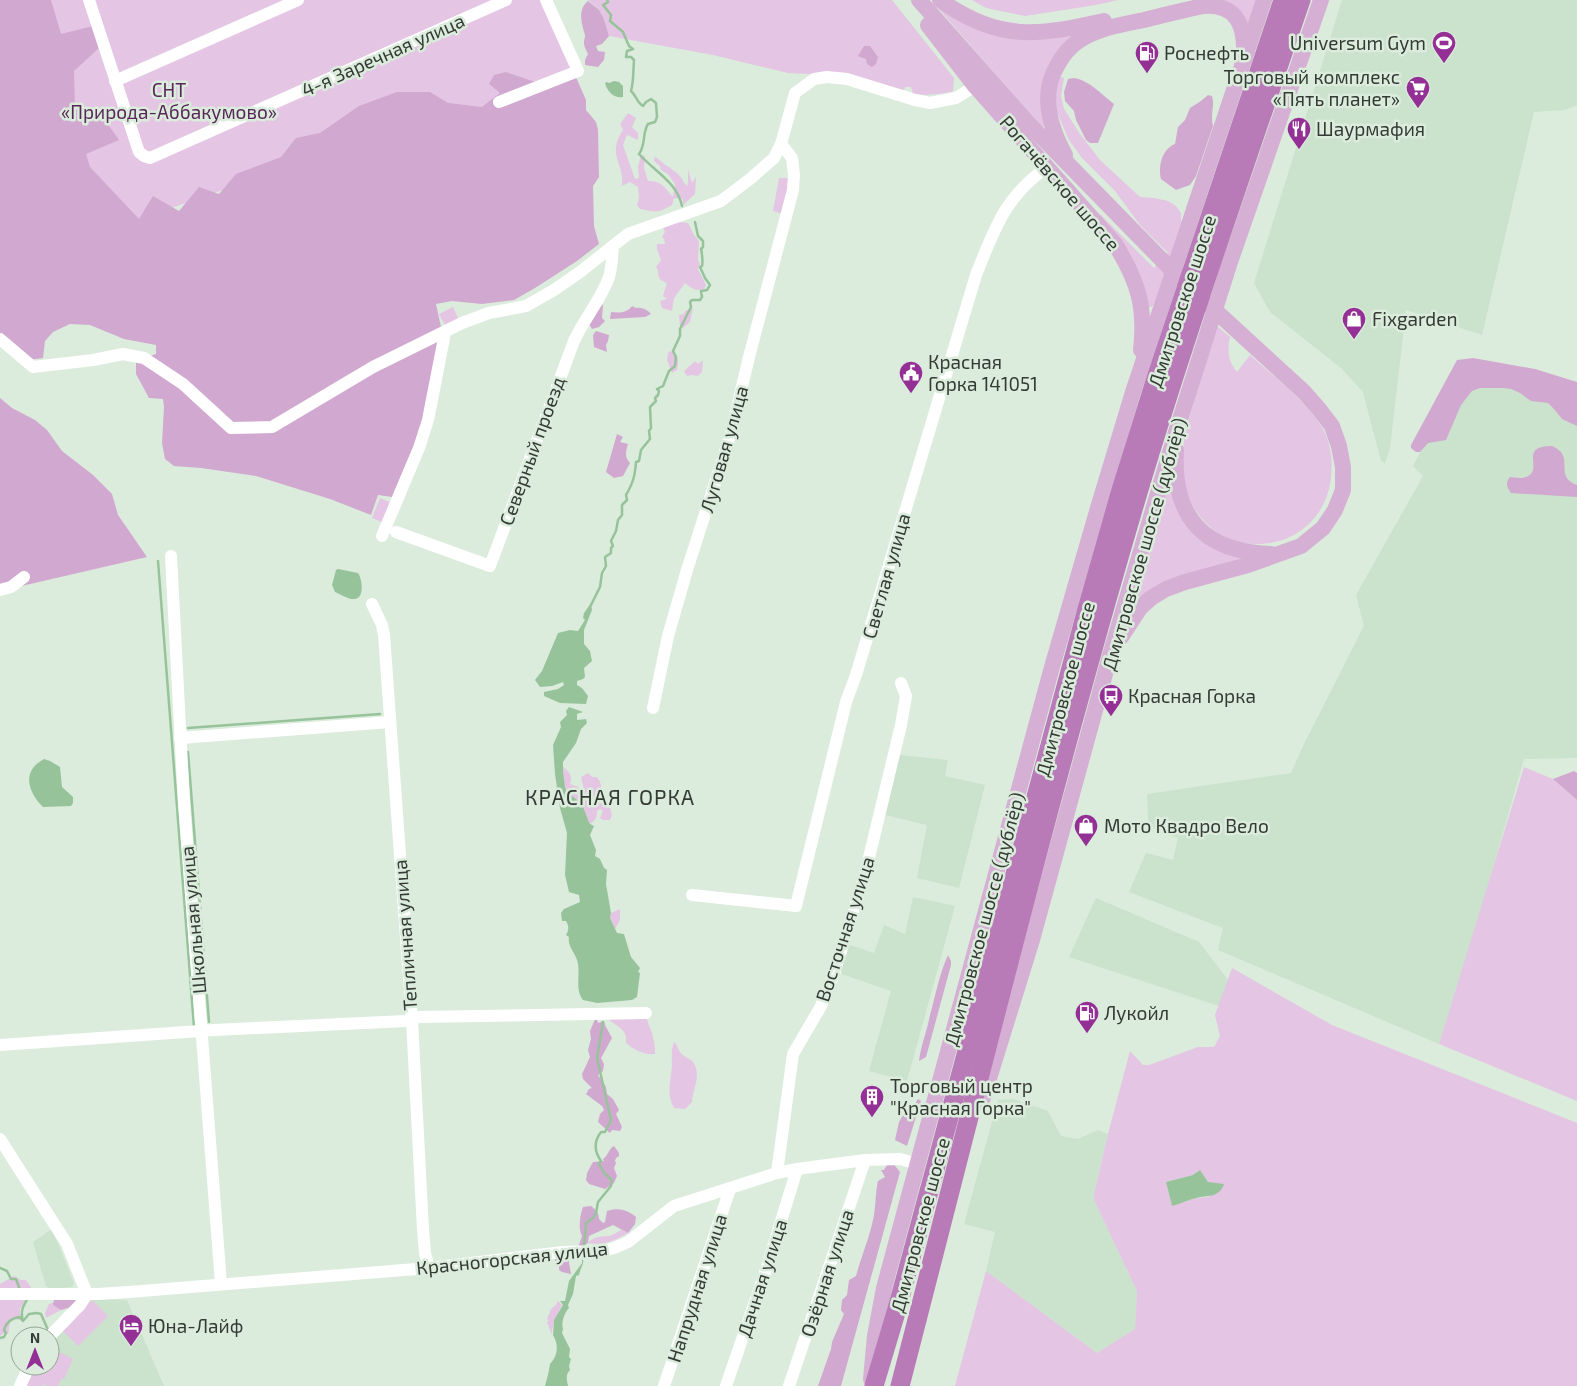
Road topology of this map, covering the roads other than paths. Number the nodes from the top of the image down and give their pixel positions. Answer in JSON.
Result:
{"nodes":[{"id":1,"x":89,"y":0,"type":"edge"},
{"id":2,"x":298,"y":0,"type":"edge"},
{"id":3,"x":506,"y":0,"type":"edge"},
{"id":4,"x":546,"y":0,"type":"edge"},
{"id":5,"x":908,"y":0,"type":"edge"},
{"id":6,"x":919,"y":0,"type":"edge"},
{"id":7,"x":940,"y":0,"type":"edge"},
{"id":8,"x":1194,"y":0,"type":"edge"},
{"id":9,"x":1264,"y":0,"type":"edge"},
{"id":10,"x":1283,"y":0,"type":"edge"},
{"id":11,"x":1301,"y":0,"type":"edge"},
{"id":12,"x":1321,"y":0,"type":"edge"},
{"id":13,"x":1242,"y":68,"type":"junction"},
{"id":14,"x":115,"y":80,"type":"junction"},
{"id":15,"x":975,"y":86,"type":"junction"},
{"id":16,"x":499,"y":102,"type":"dead end"},
{"id":17,"x":781,"y":144,"type":"junction"},
{"id":18,"x":1047,"y":167,"type":"junction"},
{"id":19,"x":1074,"y":170,"type":"junction"},
{"id":20,"x":613,"y":246,"type":"junction"},
{"id":21,"x":445,"y":333,"type":"junction"},
{"id":22,"x":0,"y":339,"type":"edge"},
{"id":23,"x":1133,"y":392,"type":"junction"},
{"id":24,"x":1177,"y":429,"type":"junction"},
{"id":25,"x":396,"y":532,"type":"dead end"},
{"id":26,"x":382,"y":536,"type":"dead end"},
{"id":27,"x":1280,"y":554,"type":"junction"},
{"id":28,"x":171,"y":556,"type":"dead end"},
{"id":29,"x":24,"y":577,"type":"dead end"},
{"id":30,"x":0,"y":590,"type":"edge"},
{"id":31,"x":372,"y":604,"type":"dead end"},
{"id":32,"x":1111,"y":652,"type":"junction"},
{"id":33,"x":901,"y":682,"type":"dead end"},
{"id":34,"x":653,"y":708,"type":"dead end"},
{"id":35,"x":390,"y":722,"type":"junction"},
{"id":36,"x":180,"y":738,"type":"junction"},
{"id":37,"x":692,"y":895,"type":"dead end"},
{"id":38,"x":646,"y":1013,"type":"dead end"},
{"id":39,"x":412,"y":1020,"type":"junction"},
{"id":40,"x":202,"y":1032,"type":"junction"},
{"id":41,"x":0,"y":1046,"type":"edge"},
{"id":42,"x":0,"y":1139,"type":"edge"},
{"id":43,"x":865,"y":1160,"type":"junction"},
{"id":44,"x":918,"y":1164,"type":"junction"},
{"id":45,"x":797,"y":1169,"type":"junction"},
{"id":46,"x":777,"y":1173,"type":"junction"},
{"id":47,"x":954,"y":1178,"type":"junction"},
{"id":48,"x":730,"y":1189,"type":"junction"},
{"id":49,"x":429,"y":1268,"type":"junction"},
{"id":50,"x":222,"y":1284,"type":"junction"},
{"id":51,"x":0,"y":1294,"type":"edge"},
{"id":52,"x":87,"y":1294,"type":"junction"},
{"id":53,"x":60,"y":1326,"type":"edge"},
{"id":54,"x":664,"y":1386,"type":"edge"},
{"id":55,"x":726,"y":1386,"type":"edge"},
{"id":56,"x":789,"y":1386,"type":"edge"},
{"id":57,"x":870,"y":1386,"type":"edge"},
{"id":58,"x":874,"y":1386,"type":"edge"},
{"id":59,"x":900,"y":1386,"type":"edge"}],
"edges":[{"from":1,"to":14,"type":"street"},
{"from":2,"to":14,"type":"street"},
{"from":3,"to":14,"type":"street","name":"4-я Заречная улица"},
{"from":4,"to":16,"type":"street"},
{"from":5,"to":15,"type":"main road","name":"Рогачёвское шоссе"},
{"from":6,"to":19,"type":"main road"},
{"from":7,"to":8,"type":"main road"},
{"from":9,"to":13,"type":"main road","name":"Дмитровское шоссе (дублёр)"},
{"from":10,"to":58,"type":"highway","name":"Дмитровское шоссе"},
{"from":11,"to":47,"type":"highway","name":"Дмитровское шоссе"},
{"from":12,"to":24,"type":"main road","name":"Дмитровское шоссе (дублёр)"},
{"from":13,"to":19,"type":"main road"},
{"from":13,"to":23,"type":"main road","name":"Дмитровское шоссе (дублёр)"},
{"from":15,"to":17,"type":"street"},
{"from":15,"to":18,"type":"main road","name":"Рогачёвское шоссе"},
{"from":17,"to":20,"type":"street"},
{"from":17,"to":34,"type":"street","name":"Луговая улица"},
{"from":18,"to":23,"type":"main road","name":"Рогачёвское шоссе"},
{"from":18,"to":37,"type":"street","name":"Светлая улица"},
{"from":19,"to":27,"type":"main road"},
{"from":20,"to":21,"type":"street"},
{"from":20,"to":25,"type":"street","name":"Северный проезд"},
{"from":21,"to":22,"type":"street"},
{"from":21,"to":26,"type":"street"},
{"from":23,"to":44,"type":"main road","name":"Дмитровское шоссе (дублёр)"},
{"from":24,"to":27,"type":"main road"},
{"from":24,"to":32,"type":"main road","name":"Дмитровское шоссе (дублёр)"},
{"from":27,"to":32,"type":"main road"},
{"from":28,"to":36,"type":"street","name":"Школьная улица"},
{"from":29,"to":30,"type":"street"},
{"from":31,"to":35,"type":"street","name":"Тепличная улица"},
{"from":32,"to":47,"type":"main road","name":"Дмитровское шоссе (дублёр)"},
{"from":33,"to":46,"type":"street","name":"Восточная улица"},
{"from":35,"to":36,"type":"street"},
{"from":35,"to":39,"type":"street","name":"Тепличная улица"},
{"from":36,"to":40,"type":"street","name":"Школьная улица"},
{"from":38,"to":39,"type":"street"},
{"from":39,"to":40,"type":"street"},
{"from":39,"to":49,"type":"street","name":"Тепличная улица"},
{"from":40,"to":41,"type":"street"},
{"from":40,"to":50,"type":"street","name":"Школьная улица"},
{"from":42,"to":52,"type":"street"},
{"from":43,"to":44,"type":"street","name":"Красногорская улица"},
{"from":43,"to":45,"type":"street","name":"Красногорская улица"},
{"from":43,"to":56,"type":"street","name":"Озёрная улица"},
{"from":44,"to":57,"type":"main road","name":"Дмитровское шоссе (дублёр)"},
{"from":45,"to":46,"type":"street","name":"Красногорская улица"},
{"from":45,"to":55,"type":"street","name":"Дачная улица"},
{"from":46,"to":48,"type":"street","name":"Красногорская улица"},
{"from":47,"to":59,"type":"highway","name":"Дмитровское шоссе"},
{"from":48,"to":49,"type":"street","name":"Красногорская улица"},
{"from":48,"to":54,"type":"street","name":"Напрудная улица"},
{"from":49,"to":50,"type":"street","name":"Красногорская улица"},
{"from":50,"to":52,"type":"street","name":"Красногорская улица"},
{"from":51,"to":52,"type":"street","name":"Красногорская улица"},
{"from":52,"to":53,"type":"street"}]}
